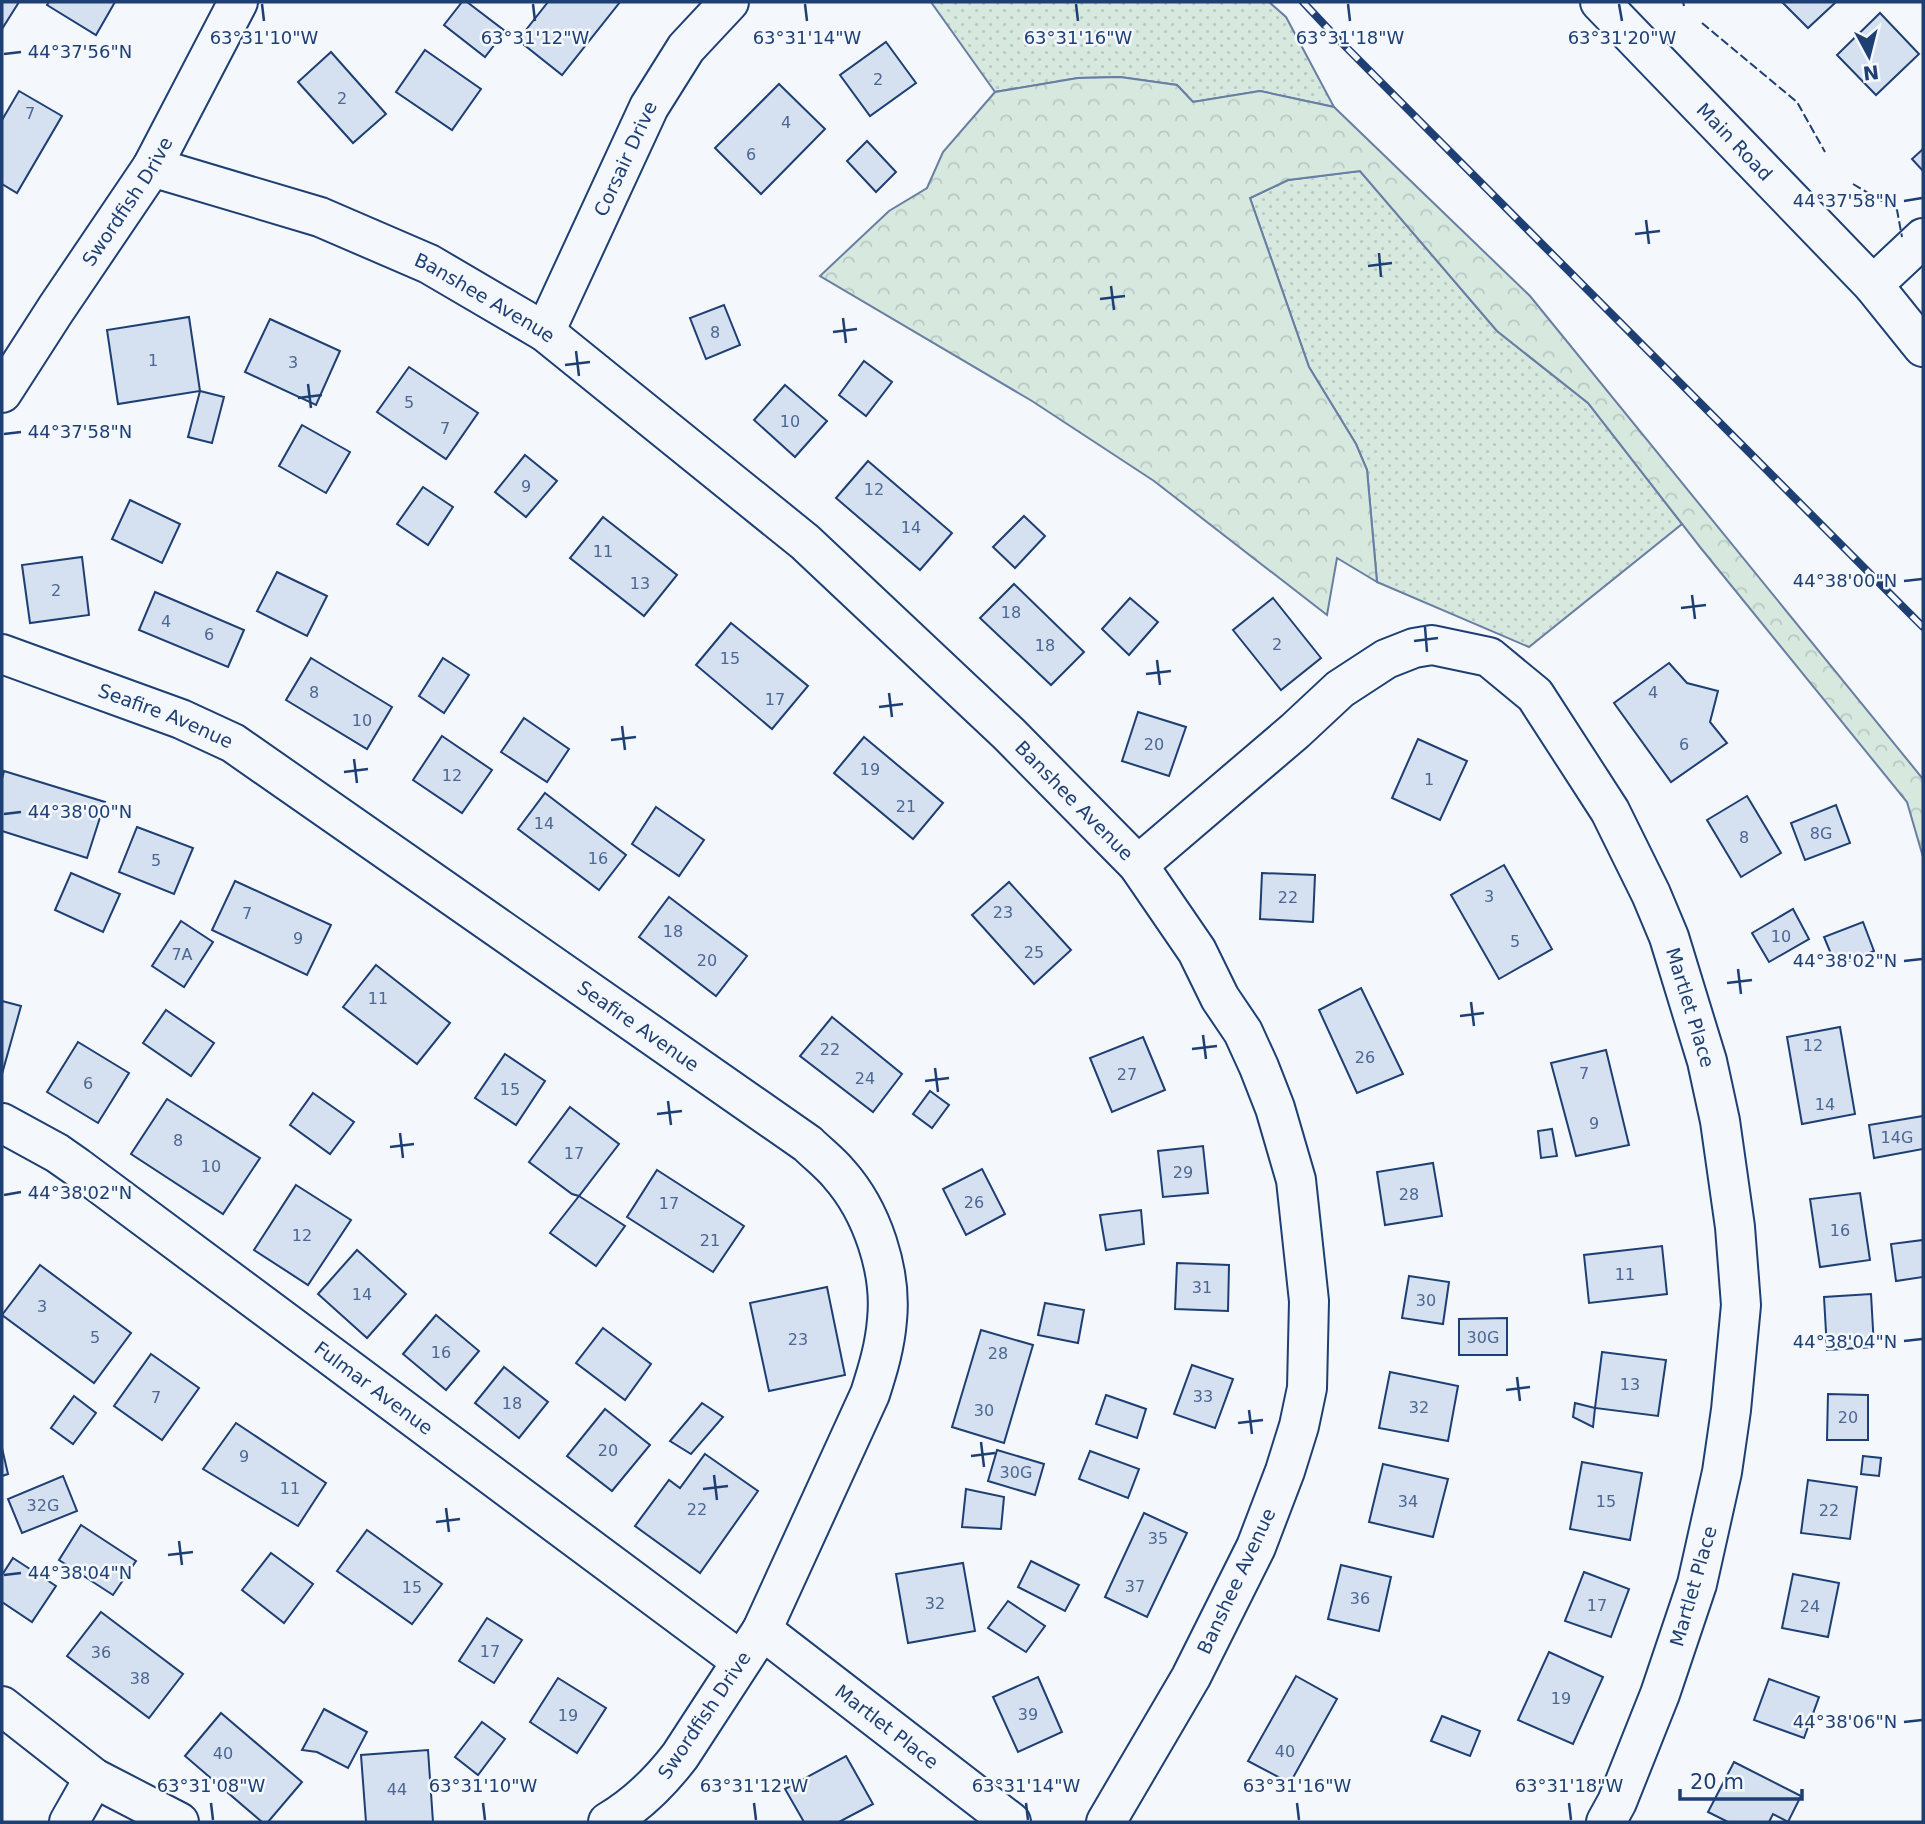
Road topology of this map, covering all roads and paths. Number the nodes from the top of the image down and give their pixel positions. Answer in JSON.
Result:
{"nodes":[{"id":1,"x":239,"y":2,"type":"edge"},
{"id":2,"x":729,"y":2,"type":"edge"},
{"id":3,"x":1600,"y":2,"type":"edge"},
{"id":4,"x":152,"y":167,"type":"junction"},
{"id":5,"x":1923,"y":239,"type":"edge"},
{"id":6,"x":1873,"y":285,"type":"junction"},
{"id":7,"x":545,"y":332,"type":"junction"},
{"id":8,"x":1923,"y":346,"type":"edge"},
{"id":9,"x":2,"y":393,"type":"edge"},
{"id":10,"x":2,"y":653,"type":"edge"},
{"id":11,"x":1138,"y":865,"type":"junction"},
{"id":12,"x":2,"y":1123,"type":"edge"},
{"id":13,"x":762,"y":1630,"type":"junction"},
{"id":14,"x":741,"y":1661,"type":"junction"},
{"id":15,"x":2,"y":1706,"type":"edge"},
{"id":16,"x":94,"y":1778,"type":"junction"},
{"id":17,"x":69,"y":1822,"type":"edge"},
{"id":18,"x":179,"y":1822,"type":"edge"},
{"id":19,"x":608,"y":1822,"type":"edge"},
{"id":20,"x":1011,"y":1822,"type":"edge"},
{"id":21,"x":1105,"y":1822,"type":"edge"},
{"id":22,"x":1606,"y":1822,"type":"edge"}],
"edges":[{"from":1,"to":4,"type":"street","name":"Swordfish Drive"},
{"from":2,"to":7,"type":"street","name":"Corsair Drive"},
{"from":3,"to":6,"type":"street","name":"Main Road"},
{"from":4,"to":7,"type":"street","name":"Banshee Avenue"},
{"from":4,"to":9,"type":"street","name":"Swordfish Drive"},
{"from":5,"to":6,"type":"street"},
{"from":6,"to":8,"type":"street","name":"Main Road"},
{"from":7,"to":11,"type":"street","name":"Banshee Avenue"},
{"from":10,"to":13,"type":"street","name":"Seafire Avenue"},
{"from":11,"to":21,"type":"street","name":"Banshee Avenue"},
{"from":11,"to":22,"type":"street","name":"Martlet Place"},
{"from":12,"to":14,"type":"street","name":"Fulmar Avenue"},
{"from":13,"to":14,"type":"street","name":"Swordfish Drive"},
{"from":13,"to":20,"type":"street","name":"Martlet Place"},
{"from":14,"to":19,"type":"street","name":"Swordfish Drive"},
{"from":15,"to":16,"type":"street"},
{"from":16,"to":17,"type":"street"},
{"from":16,"to":18,"type":"street"}]}
